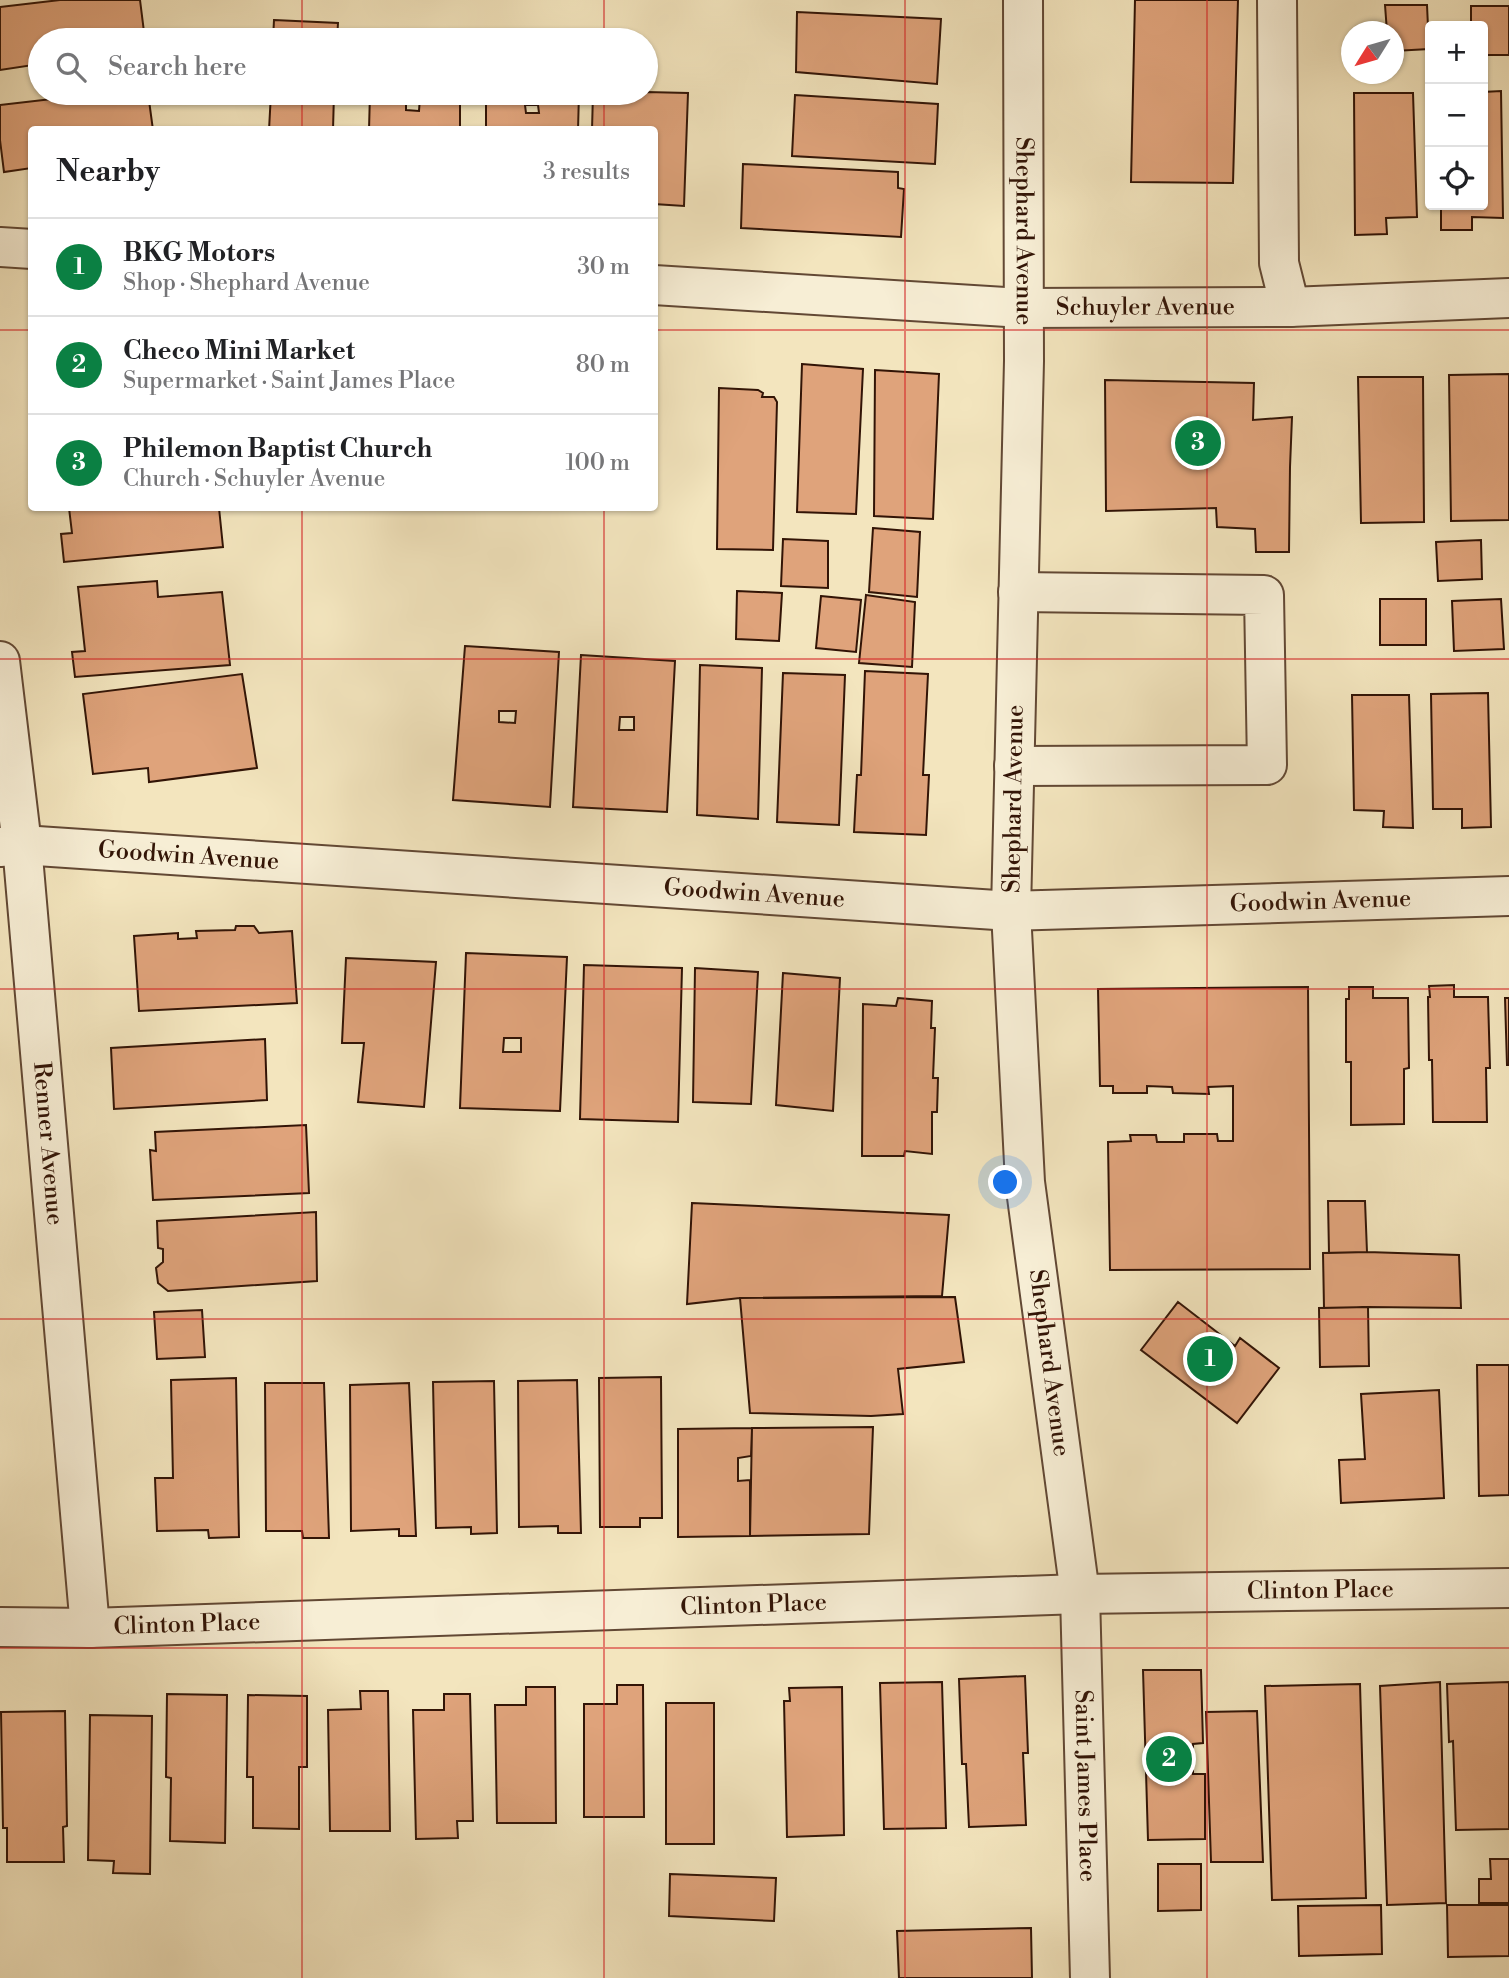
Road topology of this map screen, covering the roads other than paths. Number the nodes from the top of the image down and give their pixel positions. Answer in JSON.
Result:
{"nodes":[{"id":1,"x":1023,"y":0,"type":"edge"},
{"id":2,"x":1277,"y":0,"type":"edge"},
{"id":3,"x":0,"y":247,"type":"edge"},
{"id":4,"x":28,"y":249,"type":"edge"},
{"id":5,"x":658,"y":285,"type":"edge"},
{"id":6,"x":1509,"y":298,"type":"edge"},
{"id":7,"x":1023,"y":307,"type":"junction"},
{"id":8,"x":1290,"y":307,"type":"junction"},
{"id":9,"x":1018,"y":592,"type":"junction"},
{"id":10,"x":0,"y":660,"type":"edge"},
{"id":11,"x":1014,"y":766,"type":"junction"},
{"id":12,"x":11,"y":846,"type":"edge"},
{"id":13,"x":1509,"y":896,"type":"edge"},
{"id":14,"x":1012,"y":911,"type":"junction"},
{"id":15,"x":1509,"y":1588,"type":"edge"},
{"id":16,"x":1080,"y":1594,"type":"junction"},
{"id":17,"x":0,"y":1627,"type":"edge"},
{"id":18,"x":90,"y":1628,"type":"junction"},
{"id":19,"x":1090,"y":1978,"type":"edge"}],
"edges":[{"from":1,"to":7,"type":"street","name":"Shephard Avenue"},
{"from":2,"to":8,"type":"street"},
{"from":3,"to":4,"type":"street"},
{"from":5,"to":7,"type":"street","name":"Schuyler Avenue"},
{"from":6,"to":8,"type":"street","name":"Schuyler Avenue"},
{"from":7,"to":8,"type":"street","name":"Schuyler Avenue"},
{"from":7,"to":9,"type":"street","name":"Shephard Avenue"},
{"from":9,"to":11,"type":"street","name":"Shephard Avenue"},
{"from":9,"to":11,"type":"street"},
{"from":10,"to":12,"type":"street","name":"Renner Avenue"},
{"from":11,"to":14,"type":"street","name":"Shephard Avenue"},
{"from":12,"to":14,"type":"street","name":"Goodwin Avenue"},
{"from":12,"to":18,"type":"street","name":"Renner Avenue"},
{"from":13,"to":14,"type":"street","name":"Goodwin Avenue"},
{"from":14,"to":16,"type":"street","name":"Shephard Avenue"},
{"from":15,"to":16,"type":"street","name":"Clinton Place"},
{"from":16,"to":18,"type":"street","name":"Clinton Place"},
{"from":16,"to":19,"type":"street","name":"Saint James Place"},
{"from":17,"to":18,"type":"street","name":"Clinton Place"}]}
